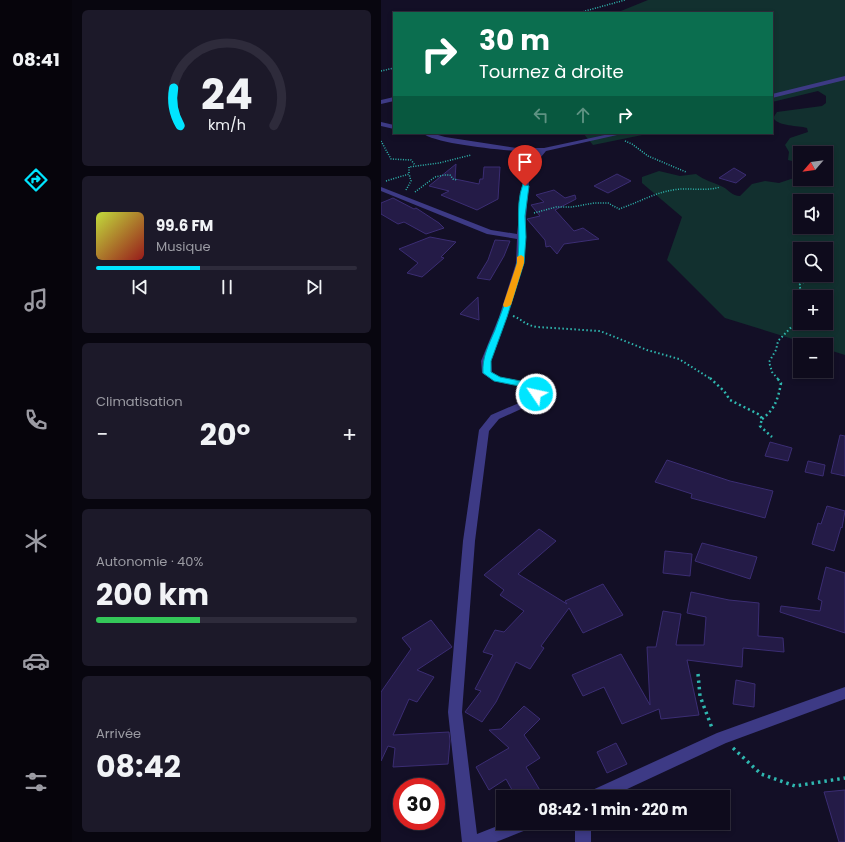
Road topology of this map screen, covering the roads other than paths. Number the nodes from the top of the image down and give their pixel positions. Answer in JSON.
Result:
{"nodes":[{"id":1,"x":845,"y":78,"type":"edge"},
{"id":2,"x":773,"y":96,"type":"edge"},
{"id":3,"x":393,"y":99,"type":"edge"},
{"id":4,"x":381,"y":102,"type":"edge"},
{"id":5,"x":381,"y":124,"type":"edge"},
{"id":6,"x":393,"y":127,"type":"edge"},
{"id":7,"x":428,"y":134,"type":"edge"},
{"id":8,"x":619,"y":134,"type":"edge"},
{"id":9,"x":544,"y":150,"type":"junction"},
{"id":10,"x":383,"y":185,"type":"edge"},
{"id":11,"x":522,"y":237,"type":"junction"},
{"id":12,"x":845,"y":693,"type":"edge"},
{"id":13,"x":608,"y":790,"type":"edge"},
{"id":14,"x":507,"y":830,"type":"edge"},
{"id":15,"x":583,"y":830,"type":"edge"},
{"id":16,"x":470,"y":842,"type":"edge"},
{"id":17,"x":475,"y":842,"type":"edge"},
{"id":18,"x":583,"y":842,"type":"edge"}],
"edges":[{"from":1,"to":2,"type":"street"},
{"from":3,"to":4,"type":"street"},
{"from":5,"to":6,"type":"street"},
{"from":7,"to":9,"type":"street"},
{"from":8,"to":9,"type":"street"},
{"from":9,"to":11,"type":"street"},
{"from":10,"to":11,"type":"street"},
{"from":11,"to":16,"type":"street"},
{"from":12,"to":13,"type":"street"},
{"from":14,"to":17,"type":"street"},
{"from":15,"to":18,"type":"street"}]}
